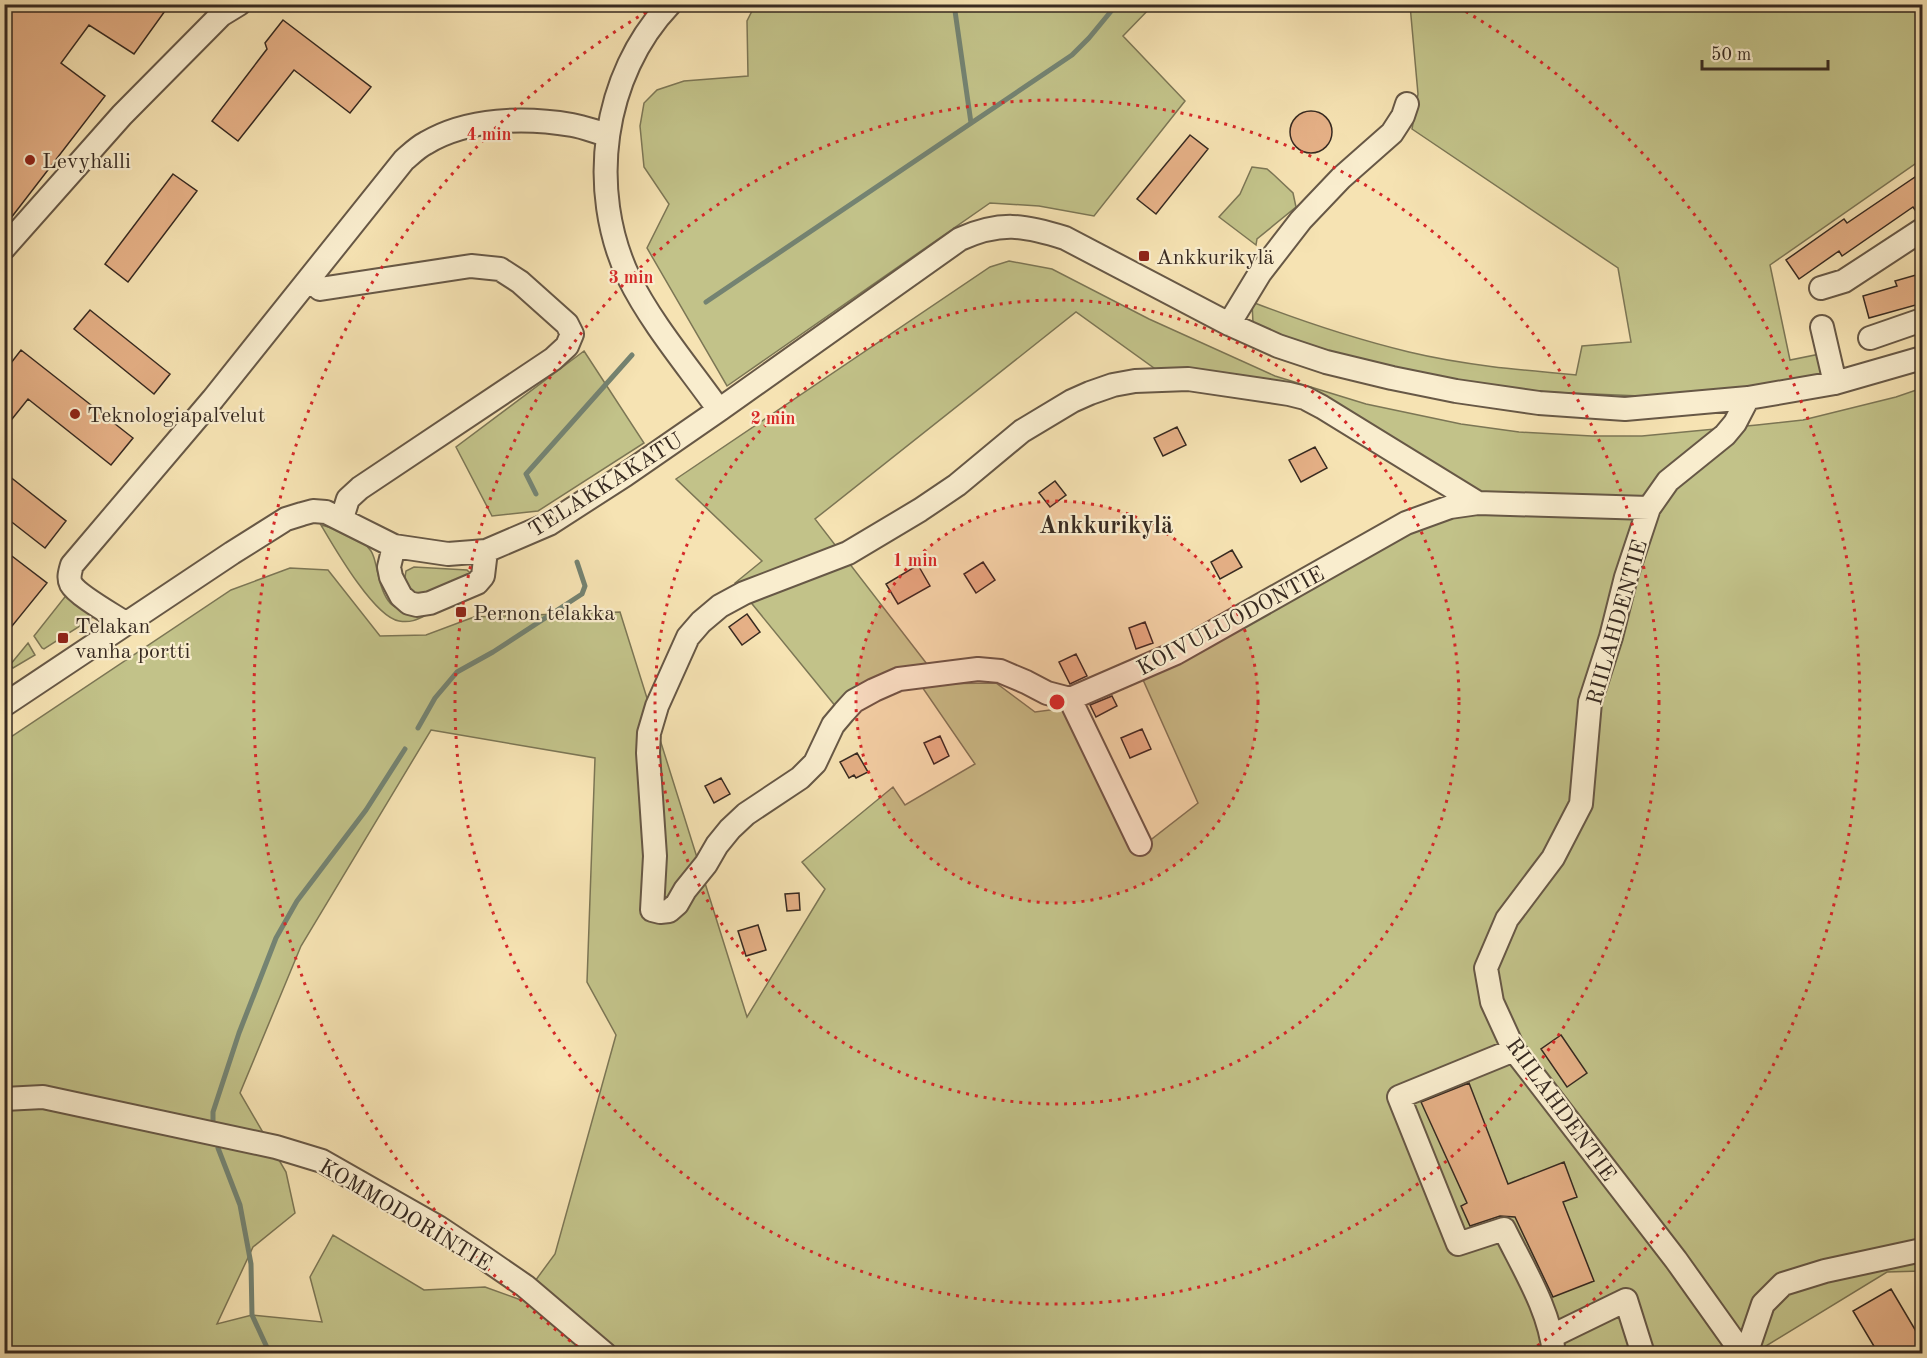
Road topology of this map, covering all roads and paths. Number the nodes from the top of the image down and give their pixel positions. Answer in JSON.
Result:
{"nodes":[{"id":1,"x":239,"y":4,"type":"edge"},
{"id":2,"x":670,"y":4,"type":"edge"},
{"id":3,"x":1407,"y":104,"type":"dead end"},
{"id":4,"x":608,"y":135,"type":"junction"},
{"id":5,"x":1923,"y":230,"type":"edge"},
{"id":6,"x":4,"y":248,"type":"edge"},
{"id":7,"x":309,"y":279,"type":"junction"},
{"id":8,"x":1821,"y":288,"type":"dead end"},
{"id":9,"x":1923,"y":320,"type":"edge"},
{"id":10,"x":1229,"y":324,"type":"junction"},
{"id":11,"x":1822,"y":327,"type":"dead end"},
{"id":12,"x":1870,"y":338,"type":"dead end"},
{"id":13,"x":1923,"y":358,"type":"edge"},
{"id":14,"x":1835,"y":382,"type":"junction"},
{"id":15,"x":1748,"y":398,"type":"junction"},
{"id":16,"x":719,"y":410,"type":"junction"},
{"id":17,"x":1478,"y":503,"type":"junction"},
{"id":18,"x":1649,"y":508,"type":"junction"},
{"id":19,"x":342,"y":518,"type":"junction"},
{"id":20,"x":394,"y":546,"type":"junction"},
{"id":21,"x":486,"y":551,"type":"junction"},
{"id":22,"x":125,"y":623,"type":"junction"},
{"id":23,"x":1070,"y":699,"type":"junction"},
{"id":24,"x":4,"y":705,"type":"edge"},
{"id":25,"x":1140,"y":844,"type":"dead end"},
{"id":26,"x":1514,"y":1050,"type":"junction"},
{"id":27,"x":4,"y":1099,"type":"edge"},
{"id":28,"x":1923,"y":1250,"type":"edge"},
{"id":29,"x":1553,"y":1345,"type":"edge"},
{"id":30,"x":605,"y":1353,"type":"edge"},
{"id":31,"x":1643,"y":1353,"type":"edge"},
{"id":32,"x":1744,"y":1353,"type":"edge"}],
"edges":[{"from":1,"to":6,"type":"street"},
{"from":2,"to":4,"type":"street"},
{"from":3,"to":10,"type":"street"},
{"from":4,"to":7,"type":"street"},
{"from":4,"to":16,"type":"street"},
{"from":5,"to":8,"type":"street"},
{"from":7,"to":19,"type":"street"},
{"from":7,"to":22,"type":"street"},
{"from":9,"to":12,"type":"street"},
{"from":10,"to":15,"type":"street","name":"TELAKKAKATU"},
{"from":10,"to":16,"type":"street","name":"TELAKKAKATU"},
{"from":11,"to":14,"type":"street"},
{"from":13,"to":14,"type":"street","name":"TELAKKAKATU"},
{"from":14,"to":15,"type":"street","name":"TELAKKAKATU"},
{"from":15,"to":18,"type":"street","name":"RIILAHDENTIE"},
{"from":16,"to":21,"type":"street","name":"TELAKKAKATU"},
{"from":17,"to":18,"type":"street","name":"KOIVULUODONTIE"},
{"from":17,"to":23,"type":"street","name":"KOIVULUODONTIE"},
{"from":17,"to":23,"type":"street"},
{"from":18,"to":26,"type":"street","name":"RIILAHDENTIE"},
{"from":19,"to":20,"type":"street","name":"TELAKKAKATU"},
{"from":19,"to":22,"type":"street","name":"TELAKKAKATU"},
{"from":20,"to":21,"type":"street","name":"TELAKKAKATU"},
{"from":20,"to":21,"type":"street"},
{"from":22,"to":24,"type":"street","name":"TELAKKAKATU"},
{"from":23,"to":25,"type":"street"},
{"from":26,"to":29,"type":"street"},
{"from":26,"to":32,"type":"street","name":"RIILAHDENTIE"},
{"from":27,"to":30,"type":"street","name":"KOMMODORINTIE"},
{"from":28,"to":32,"type":"street"},
{"from":29,"to":31,"type":"street"}]}
